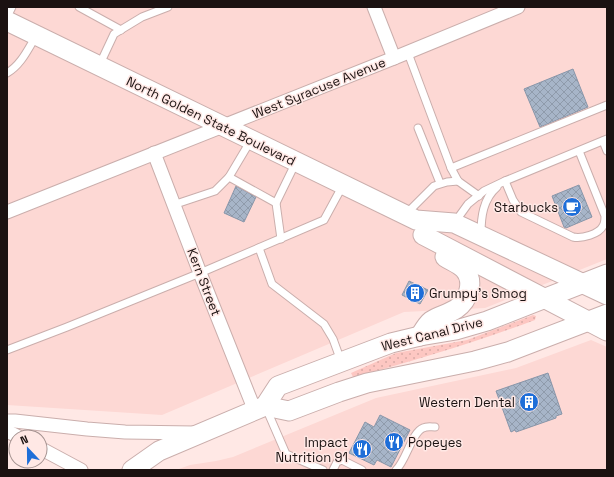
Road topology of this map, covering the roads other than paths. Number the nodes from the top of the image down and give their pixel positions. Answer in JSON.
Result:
{"nodes":[{"id":1,"x":12,"y":7,"type":"edge"},
{"id":2,"x":79,"y":7,"type":"edge"},
{"id":3,"x":168,"y":7,"type":"edge"},
{"id":4,"x":374,"y":7,"type":"edge"},
{"id":5,"x":518,"y":7,"type":"edge"},
{"id":6,"x":7,"y":18,"type":"edge"},
{"id":7,"x":7,"y":22,"type":"edge"},
{"id":8,"x":121,"y":30,"type":"junction"},
{"id":9,"x":36,"y":35,"type":"junction"},
{"id":10,"x":408,"y":53,"type":"junction"},
{"id":11,"x":394,"y":58,"type":"junction"},
{"id":12,"x":99,"y":66,"type":"junction"},
{"id":13,"x":7,"y":73,"type":"edge"},
{"id":14,"x":607,"y":105,"type":"edge"},
{"id":15,"x":223,"y":126,"type":"junction"},
{"id":16,"x":418,"y":128,"type":"dead end"},
{"id":17,"x":251,"y":140,"type":"junction"},
{"id":18,"x":605,"y":140,"type":"edge"},
{"id":19,"x":579,"y":150,"type":"junction"},
{"id":20,"x":607,"y":151,"type":"edge"},
{"id":21,"x":154,"y":153,"type":"junction"},
{"id":22,"x":296,"y":162,"type":"junction"},
{"id":23,"x":451,"y":168,"type":"junction"},
{"id":24,"x":229,"y":177,"type":"junction"},
{"id":25,"x":458,"y":181,"type":"junction"},
{"id":26,"x":505,"y":181,"type":"junction"},
{"id":27,"x":440,"y":183,"type":"junction"},
{"id":28,"x":343,"y":185,"type":"junction"},
{"id":29,"x":479,"y":196,"type":"junction"},
{"id":30,"x":276,"y":203,"type":"junction"},
{"id":31,"x":174,"y":205,"type":"junction"},
{"id":32,"x":7,"y":212,"type":"edge"},
{"id":33,"x":415,"y":223,"type":"junction"},
{"id":34,"x":454,"y":223,"type":"junction"},
{"id":35,"x":481,"y":236,"type":"junction"},
{"id":36,"x":281,"y":239,"type":"junction"},
{"id":37,"x":259,"y":248,"type":"junction"},
{"id":38,"x":200,"y":273,"type":"junction"},
{"id":39,"x":607,"y":274,"type":"edge"},
{"id":40,"x":584,"y":283,"type":"junction"},
{"id":41,"x":607,"y":295,"type":"edge"},
{"id":42,"x":546,"y":298,"type":"junction"},
{"id":43,"x":607,"y":314,"type":"edge"},
{"id":44,"x":588,"y":322,"type":"junction"},
{"id":45,"x":607,"y":331,"type":"edge"},
{"id":46,"x":420,"y":336,"type":"junction"},
{"id":47,"x":7,"y":350,"type":"edge"},
{"id":48,"x":341,"y":361,"type":"junction"},
{"id":49,"x":260,"y":408,"type":"junction"},
{"id":50,"x":7,"y":421,"type":"edge"},
{"id":51,"x":435,"y":427,"type":"dead end"},
{"id":52,"x":200,"y":433,"type":"junction"},
{"id":53,"x":48,"y":452,"type":"edge"},
{"id":54,"x":81,"y":470,"type":"edge"},
{"id":55,"x":132,"y":470,"type":"edge"},
{"id":56,"x":323,"y":470,"type":"edge"},
{"id":57,"x":332,"y":470,"type":"edge"},
{"id":58,"x":362,"y":470,"type":"edge"},
{"id":59,"x":396,"y":470,"type":"edge"}],
"edges":[{"from":1,"to":6,"type":"lane"},
{"from":2,"to":8,"type":"lane"},
{"from":3,"to":8,"type":"lane"},
{"from":4,"to":11,"type":"street"},
{"from":5,"to":10,"type":"street","name":"West Syracuse Avenue"},
{"from":7,"to":9,"type":"main road","name":"North Golden State Boulevard"},
{"from":8,"to":12,"type":"lane"},
{"from":9,"to":12,"type":"main road","name":"North Golden State Boulevard"},
{"from":9,"to":13,"type":"lane"},
{"from":10,"to":11,"type":"street","name":"West Syracuse Avenue"},
{"from":10,"to":23,"type":"lane"},
{"from":11,"to":15,"type":"street","name":"West Syracuse Avenue"},
{"from":12,"to":15,"type":"main road","name":"North Golden State Boulevard"},
{"from":14,"to":23,"type":"lane"},
{"from":15,"to":17,"type":"main road","name":"North Golden State Boulevard"},
{"from":15,"to":21,"type":"street","name":"West Syracuse Avenue"},
{"from":16,"to":27,"type":"lane"},
{"from":17,"to":22,"type":"main road","name":"North Golden State Boulevard"},
{"from":17,"to":24,"type":"lane"},
{"from":18,"to":19,"type":"lane"},
{"from":18,"to":20,"type":"lane"},
{"from":19,"to":26,"type":"lane"},
{"from":19,"to":26,"type":"lane"},
{"from":21,"to":31,"type":"street","name":"Kern Street"},
{"from":21,"to":32,"type":"street","name":"West Syracuse Avenue"},
{"from":22,"to":28,"type":"main road","name":"North Golden State Boulevard"},
{"from":22,"to":30,"type":"lane"},
{"from":23,"to":25,"type":"lane"},
{"from":24,"to":30,"type":"lane"},
{"from":24,"to":31,"type":"lane"},
{"from":25,"to":27,"type":"lane"},
{"from":25,"to":29,"type":"lane"},
{"from":26,"to":29,"type":"lane"},
{"from":26,"to":35,"type":"lane"},
{"from":27,"to":33,"type":"lane"},
{"from":28,"to":33,"type":"main road","name":"North Golden State Boulevard"},
{"from":28,"to":36,"type":"lane"},
{"from":29,"to":34,"type":"lane"},
{"from":30,"to":36,"type":"lane"},
{"from":31,"to":38,"type":"street","name":"Kern Street"},
{"from":33,"to":34,"type":"main road","name":"North Golden State Boulevard"},
{"from":33,"to":42,"type":"main road","name":"North Golden State Boulevard"},
{"from":33,"to":46,"type":"main road"},
{"from":34,"to":35,"type":"main road","name":"North Golden State Boulevard"},
{"from":35,"to":40,"type":"main road","name":"North Golden State Boulevard"},
{"from":36,"to":37,"type":"lane"},
{"from":37,"to":38,"type":"lane"},
{"from":37,"to":48,"type":"lane"},
{"from":38,"to":47,"type":"lane"},
{"from":38,"to":49,"type":"street","name":"Kern Street"},
{"from":39,"to":40,"type":"main road","name":"West Canal Drive"},
{"from":40,"to":41,"type":"main road","name":"North Golden State Boulevard"},
{"from":40,"to":42,"type":"main road","name":"West Canal Drive"},
{"from":42,"to":44,"type":"main road","name":"North Golden State Boulevard"},
{"from":42,"to":46,"type":"main road","name":"West Canal Drive"},
{"from":43,"to":44,"type":"main road"},
{"from":44,"to":45,"type":"main road","name":"North Golden State Boulevard"},
{"from":44,"to":49,"type":"main road"},
{"from":46,"to":48,"type":"main road","name":"West Canal Drive"},
{"from":48,"to":49,"type":"main road","name":"West Canal Drive"},
{"from":49,"to":52,"type":"main road"},
{"from":49,"to":56,"type":"lane"},
{"from":50,"to":52,"type":"street"},
{"from":51,"to":59,"type":"lane"},
{"from":52,"to":55,"type":"main road"},
{"from":53,"to":54,"type":"street"},
{"from":57,"to":58,"type":"lane"}]}
